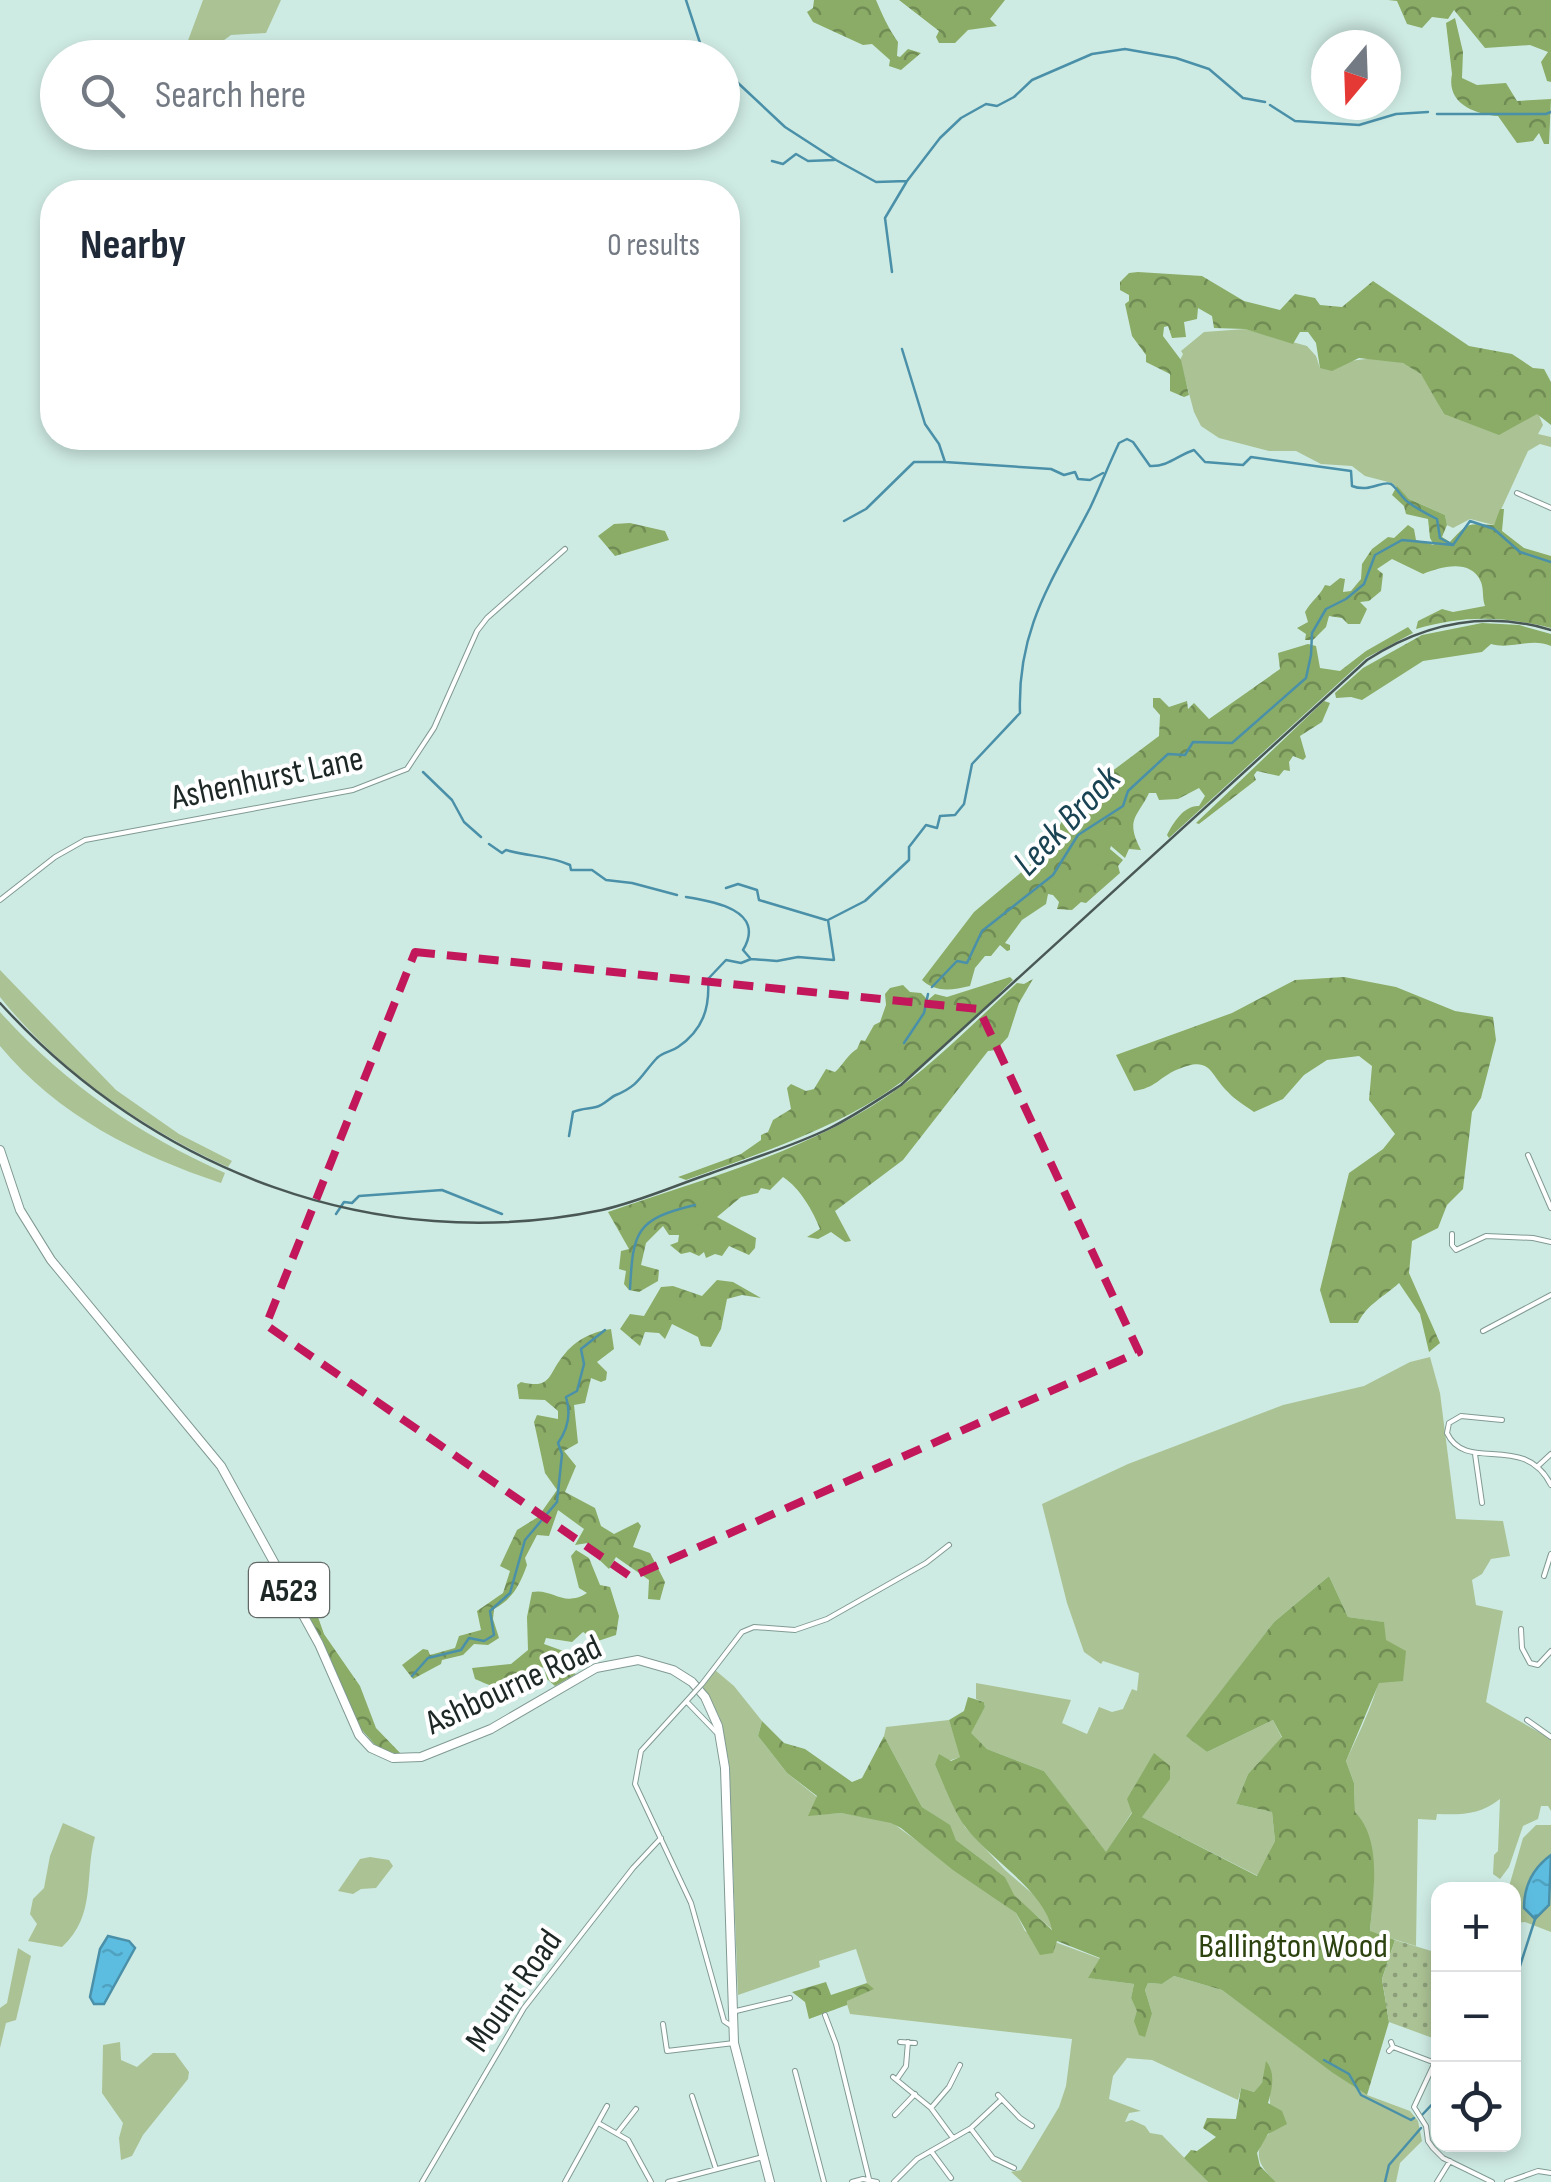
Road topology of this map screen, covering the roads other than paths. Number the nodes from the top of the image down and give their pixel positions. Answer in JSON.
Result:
{"nodes":[{"id":1,"x":1517,"y":493,"type":"dead end"},
{"id":2,"x":1551,"y":508,"type":"edge"},
{"id":3,"x":565,"y":549,"type":"dead end"},
{"id":4,"x":0,"y":900,"type":"edge"},
{"id":5,"x":0,"y":1150,"type":"edge"},
{"id":6,"x":1528,"y":1156,"type":"dead end"},
{"id":7,"x":1551,"y":1208,"type":"edge"},
{"id":8,"x":1452,"y":1234,"type":"dead end"},
{"id":9,"x":1551,"y":1242,"type":"edge"},
{"id":10,"x":1551,"y":1296,"type":"edge"},
{"id":11,"x":1483,"y":1331,"type":"dead end"},
{"id":12,"x":1502,"y":1420,"type":"dead end"},
{"id":13,"x":1475,"y":1454,"type":"junction"},
{"id":14,"x":1551,"y":1454,"type":"edge"},
{"id":15,"x":1538,"y":1466,"type":"junction"},
{"id":16,"x":1551,"y":1485,"type":"edge"},
{"id":17,"x":1482,"y":1504,"type":"dead end"},
{"id":18,"x":949,"y":1546,"type":"dead end"},
{"id":19,"x":1551,"y":1554,"type":"edge"},
{"id":20,"x":1544,"y":1576,"type":"dead end"},
{"id":21,"x":1521,"y":1629,"type":"dead end"},
{"id":22,"x":1551,"y":1651,"type":"edge"},
{"id":23,"x":686,"y":1702,"type":"junction"},
{"id":24,"x":1527,"y":1720,"type":"dead end"},
{"id":25,"x":716,"y":1732,"type":"junction"},
{"id":26,"x":1551,"y":1737,"type":"edge"},
{"id":27,"x":661,"y":1838,"type":"junction"},
{"id":28,"x":790,"y":1998,"type":"dead end"},
{"id":29,"x":734,"y":2012,"type":"junction"},
{"id":30,"x":824,"y":2015,"type":"dead end"},
{"id":31,"x":663,"y":2024,"type":"dead end"},
{"id":32,"x":734,"y":2027,"type":"junction"},
{"id":33,"x":734,"y":2042,"type":"junction"},
{"id":34,"x":900,"y":2042,"type":"dead end"},
{"id":35,"x":1391,"y":2047,"type":"dead end"},
{"id":36,"x":1434,"y":2062,"type":"edge"},
{"id":37,"x":956,"y":2068,"type":"dead end"},
{"id":38,"x":795,"y":2072,"type":"dead end"},
{"id":39,"x":1431,"y":2073,"type":"edge"},
{"id":40,"x":916,"y":2094,"type":"junction"},
{"id":41,"x":692,"y":2096,"type":"dead end"},
{"id":42,"x":607,"y":2106,"type":"dead end"},
{"id":43,"x":636,"y":2108,"type":"dead end"},
{"id":44,"x":931,"y":2108,"type":"junction"},
{"id":45,"x":895,"y":2112,"type":"dead end"},
{"id":46,"x":1030,"y":2122,"type":"dead end"},
{"id":47,"x":598,"y":2123,"type":"junction"},
{"id":48,"x":970,"y":2128,"type":"junction"},
{"id":49,"x":618,"y":2132,"type":"junction"},
{"id":50,"x":953,"y":2138,"type":"junction"},
{"id":51,"x":1431,"y":2144,"type":"edge"},
{"id":52,"x":931,"y":2150,"type":"junction"},
{"id":53,"x":1440,"y":2152,"type":"edge"},
{"id":54,"x":763,"y":2157,"type":"junction"},
{"id":55,"x":1450,"y":2161,"type":"junction"},
{"id":56,"x":1006,"y":2165,"type":"junction"},
{"id":57,"x":1014,"y":2168,"type":"dead end"},
{"id":58,"x":716,"y":2169,"type":"junction"},
{"id":59,"x":1002,"y":2172,"type":"dead end"},
{"id":60,"x":1551,"y":2173,"type":"edge"},
{"id":61,"x":950,"y":2174,"type":"dead end"},
{"id":62,"x":870,"y":2179,"type":"junction"},
{"id":63,"x":422,"y":2182,"type":"edge"},
{"id":64,"x":564,"y":2182,"type":"edge"},
{"id":65,"x":651,"y":2182,"type":"edge"},
{"id":66,"x":668,"y":2182,"type":"edge"},
{"id":67,"x":770,"y":2182,"type":"edge"},
{"id":68,"x":824,"y":2182,"type":"edge"},
{"id":69,"x":852,"y":2182,"type":"edge"},
{"id":70,"x":877,"y":2182,"type":"edge"},
{"id":71,"x":894,"y":2182,"type":"edge"},
{"id":72,"x":1436,"y":2182,"type":"edge"},
{"id":73,"x":1492,"y":2182,"type":"edge"},
{"id":74,"x":1507,"y":2182,"type":"edge"}],
"edges":[{"from":1,"to":2,"type":"street"},
{"from":3,"to":4,"type":"street","name":"Ashenhurst Lane"},
{"from":5,"to":25,"type":"highway","name":"Ashbourne Road","number":"A523"},
{"from":6,"to":7,"type":"street"},
{"from":8,"to":9,"type":"street"},
{"from":10,"to":11,"type":"street"},
{"from":12,"to":13,"type":"street"},
{"from":13,"to":15,"type":"street"},
{"from":13,"to":17,"type":"street"},
{"from":14,"to":15,"type":"street"},
{"from":15,"to":16,"type":"street"},
{"from":18,"to":23,"type":"street","bridge":true},
{"from":19,"to":20,"type":"street"},
{"from":21,"to":22,"type":"street"},
{"from":23,"to":25,"type":"street"},
{"from":23,"to":27,"type":"street"},
{"from":24,"to":26,"type":"street"},
{"from":25,"to":29,"type":"highway","name":"Ashbourne Road","number":"A523"},
{"from":27,"to":32,"type":"street"},
{"from":27,"to":63,"type":"street","name":"Mount Road"},
{"from":28,"to":29,"type":"street"},
{"from":29,"to":32,"type":"highway","name":"Ashbourne Road","number":"A523"},
{"from":30,"to":62,"type":"street"},
{"from":31,"to":33,"type":"street"},
{"from":32,"to":33,"type":"highway","name":"Ashbourne Road","number":"A523"},
{"from":33,"to":54,"type":"highway","name":"Ashbourne Road","number":"A523"},
{"from":34,"to":40,"type":"street"},
{"from":35,"to":36,"type":"street"},
{"from":37,"to":44,"type":"street"},
{"from":38,"to":68,"type":"street"},
{"from":39,"to":51,"type":"street"},
{"from":40,"to":44,"type":"street"},
{"from":40,"to":45,"type":"street"},
{"from":41,"to":58,"type":"street"},
{"from":42,"to":47,"type":"street"},
{"from":43,"to":49,"type":"street"},
{"from":44,"to":50,"type":"street"},
{"from":46,"to":48,"type":"street"},
{"from":47,"to":49,"type":"street"},
{"from":47,"to":64,"type":"street"},
{"from":48,"to":50,"type":"street"},
{"from":48,"to":56,"type":"street"},
{"from":49,"to":65,"type":"street"},
{"from":50,"to":52,"type":"street"},
{"from":52,"to":61,"type":"street"},
{"from":52,"to":71,"type":"street"},
{"from":53,"to":55,"type":"street"},
{"from":54,"to":58,"type":"street"},
{"from":54,"to":67,"type":"highway","name":"Ashbourne Road","number":"A523"},
{"from":55,"to":72,"type":"street"},
{"from":55,"to":73,"type":"street"},
{"from":56,"to":57,"type":"street"},
{"from":56,"to":59,"type":"street"},
{"from":58,"to":66,"type":"street"},
{"from":60,"to":74,"type":"street"},
{"from":62,"to":69,"type":"street"},
{"from":62,"to":70,"type":"street"}]}
